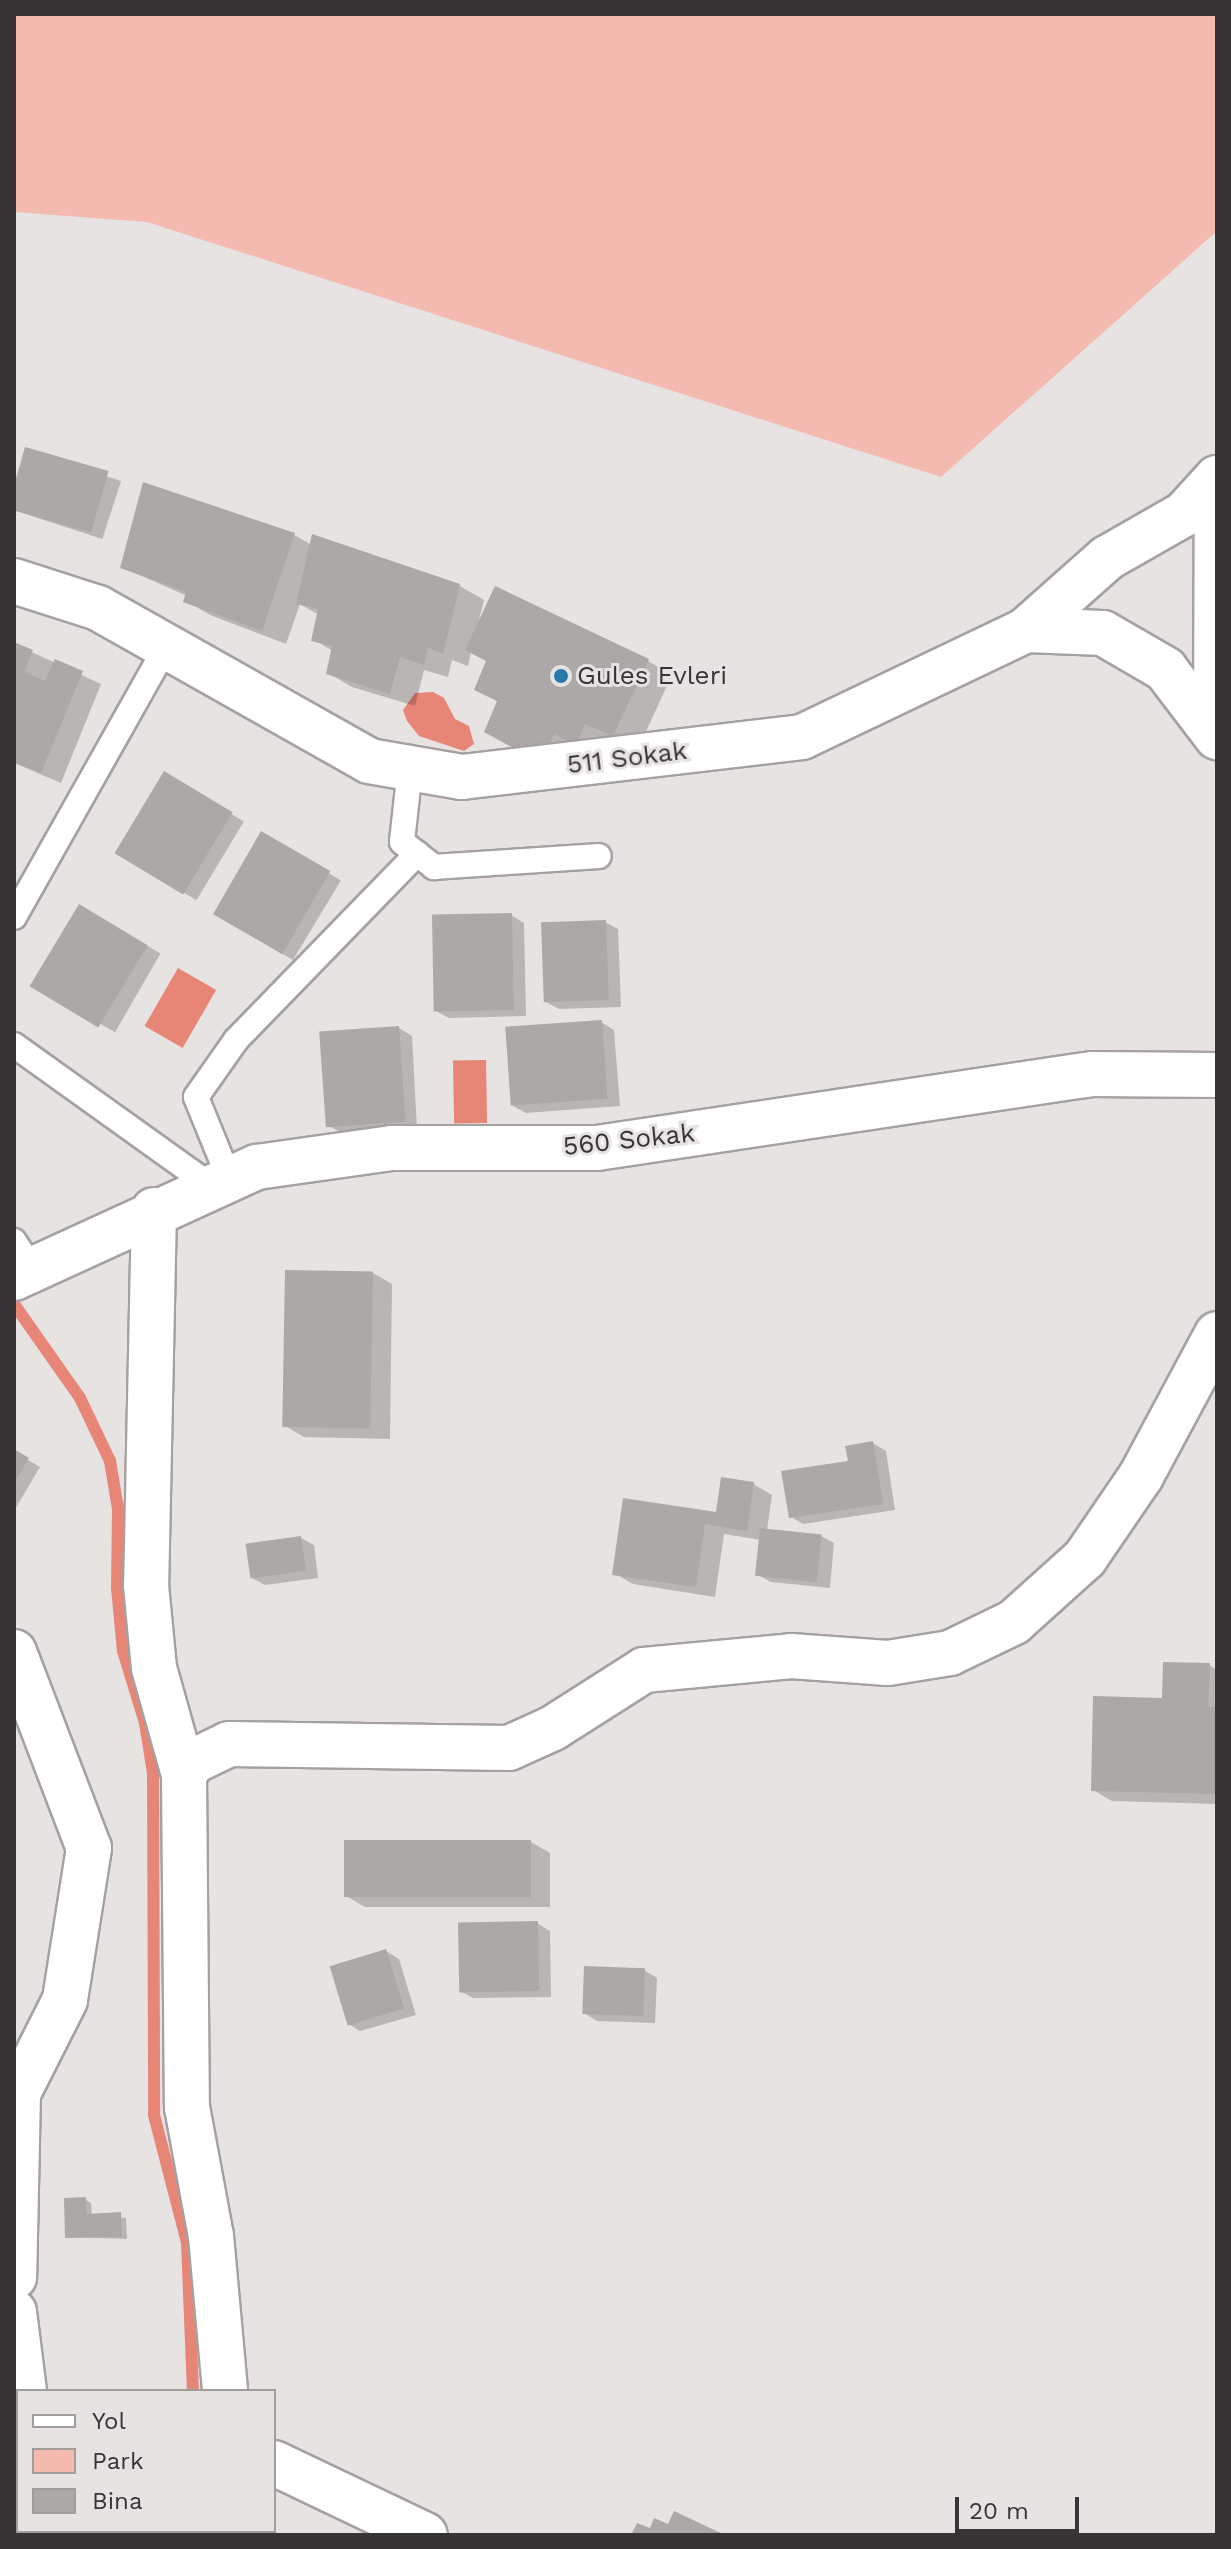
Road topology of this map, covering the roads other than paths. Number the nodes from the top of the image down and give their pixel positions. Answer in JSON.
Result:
{"nodes":[{"id":1,"x":1217,"y":478,"type":"edge"},
{"id":2,"x":14,"y":581,"type":"edge"},
{"id":3,"x":1026,"y":630,"type":"junction"},
{"id":4,"x":166,"y":647,"type":"junction"},
{"id":5,"x":1216,"y":733,"type":"edge"},
{"id":6,"x":410,"y":769,"type":"junction"},
{"id":7,"x":417,"y":854,"type":"junction"},
{"id":8,"x":599,"y":856,"type":"dead end"},
{"id":9,"x":14,"y":917,"type":"edge"},
{"id":10,"x":14,"y":1045,"type":"edge"},
{"id":11,"x":1217,"y":1075,"type":"edge"},
{"id":12,"x":220,"y":1182,"type":"junction"},
{"id":13,"x":154,"y":1210,"type":"junction"},
{"id":14,"x":19,"y":1267,"type":"edge"},
{"id":15,"x":1217,"y":1334,"type":"edge"},
{"id":16,"x":14,"y":1652,"type":"edge"},
{"id":17,"x":184,"y":1775,"type":"junction"},
{"id":18,"x":16,"y":2092,"type":"edge"},
{"id":19,"x":14,"y":2277,"type":"edge"},
{"id":20,"x":225,"y":2389,"type":"edge"},
{"id":21,"x":276,"y":2464,"type":"edge"},
{"id":22,"x":425,"y":2535,"type":"edge"}],
"edges":[{"from":1,"to":3,"type":"street"},
{"from":1,"to":5,"type":"street"},
{"from":2,"to":4,"type":"street","name":"511 Sokak"},
{"from":3,"to":5,"type":"street","name":"511 Sokak"},
{"from":3,"to":6,"type":"street","name":"511 Sokak"},
{"from":4,"to":6,"type":"street","name":"511 Sokak"},
{"from":4,"to":9,"type":"lane"},
{"from":6,"to":7,"type":"lane"},
{"from":7,"to":8,"type":"lane"},
{"from":7,"to":12,"type":"lane"},
{"from":10,"to":12,"type":"lane"},
{"from":11,"to":12,"type":"street","name":"560 Sokak"},
{"from":12,"to":13,"type":"street","name":"560 Sokak"},
{"from":13,"to":14,"type":"street","name":"560 Sokak"},
{"from":13,"to":17,"type":"street"},
{"from":15,"to":17,"type":"street"},
{"from":16,"to":18,"type":"street"},
{"from":17,"to":20,"type":"street"},
{"from":18,"to":19,"type":"street"},
{"from":21,"to":22,"type":"street"}]}
